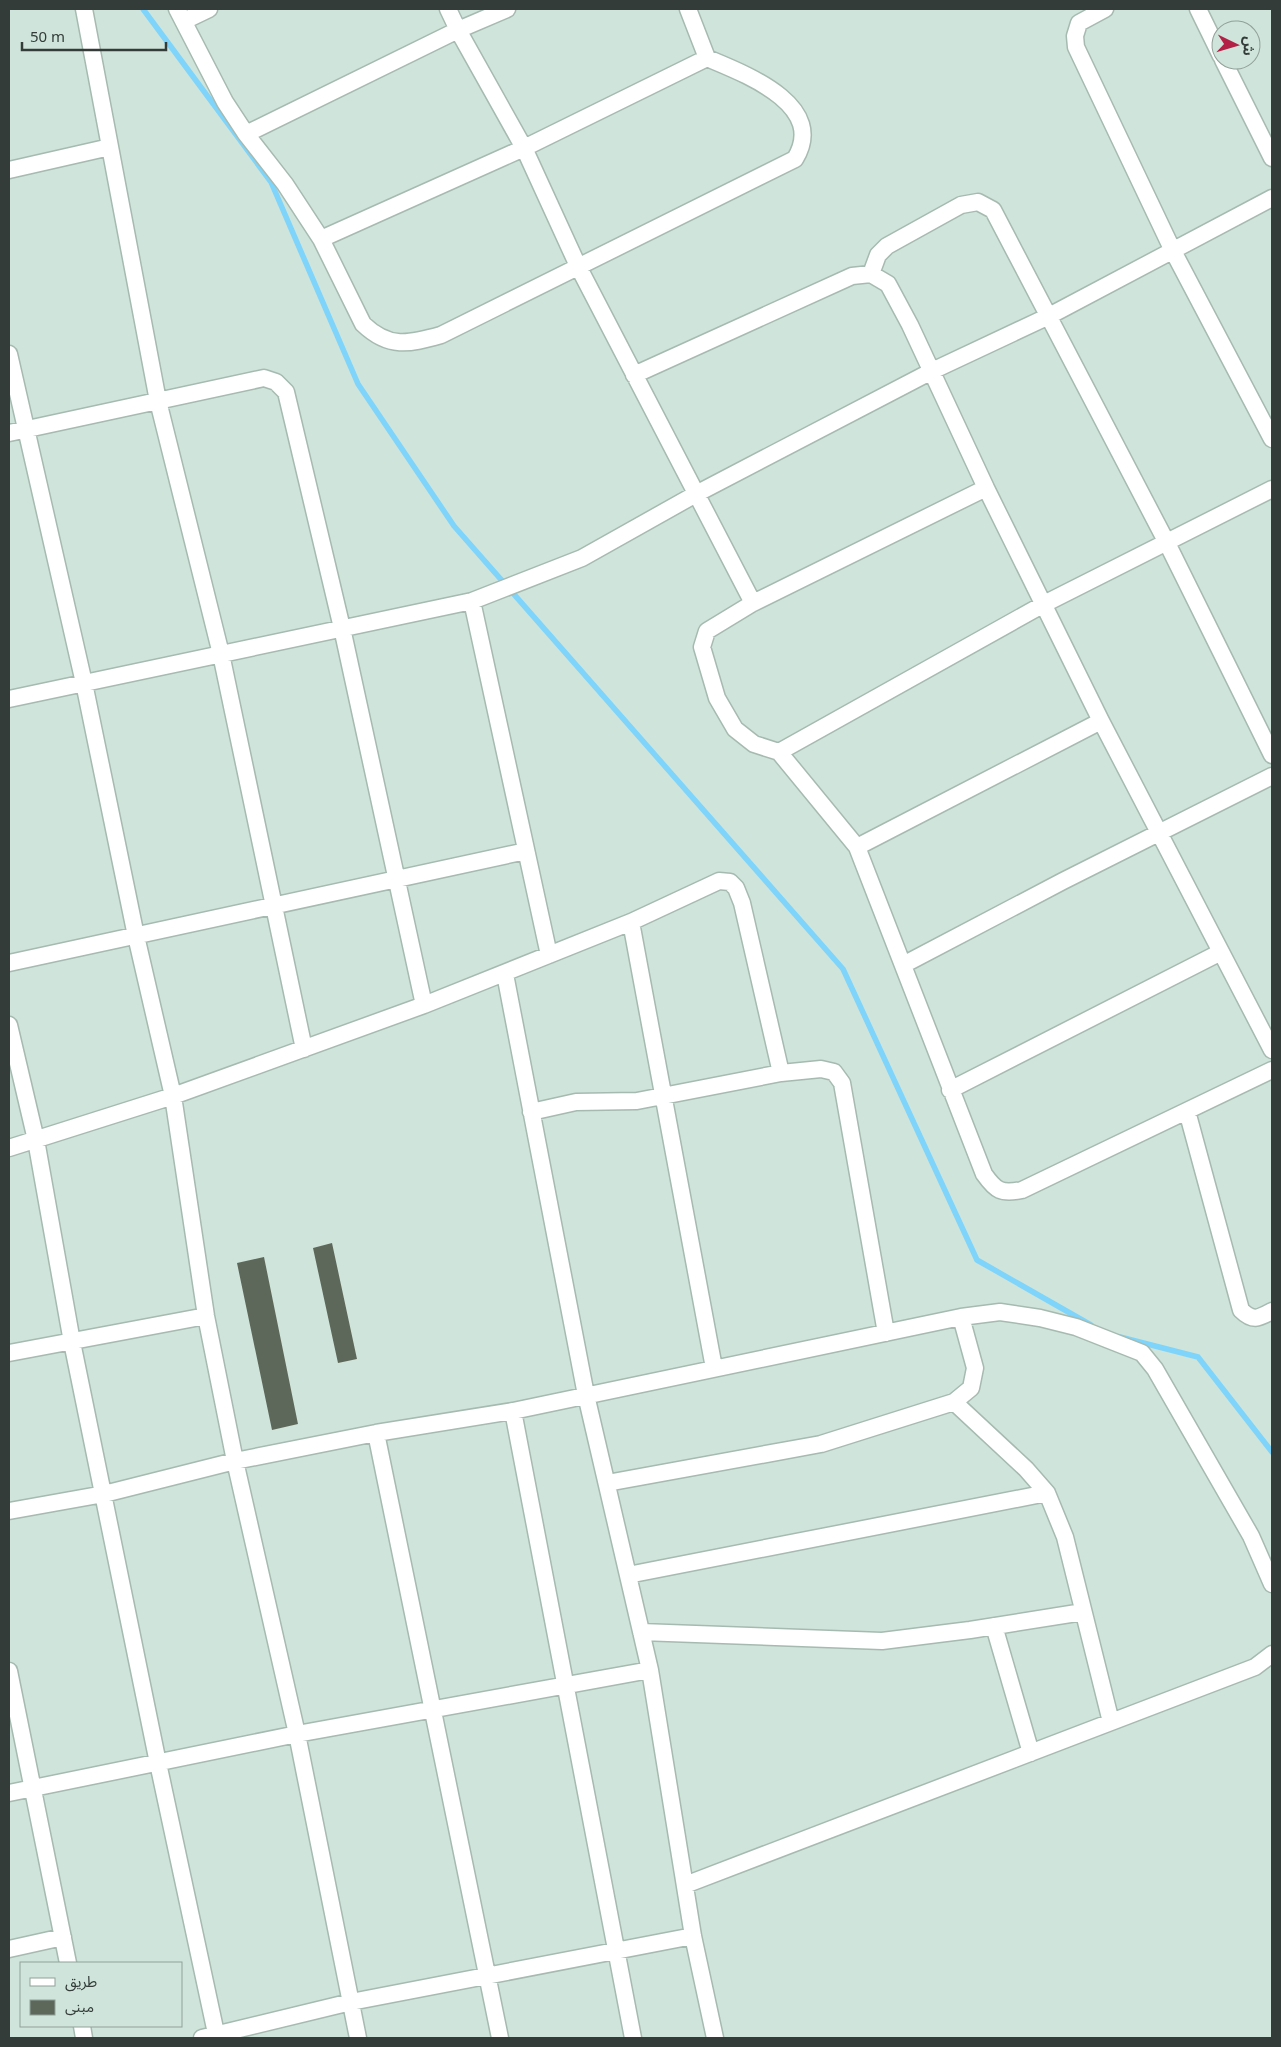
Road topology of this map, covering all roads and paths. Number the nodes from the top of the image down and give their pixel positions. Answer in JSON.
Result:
{"nodes":[{"id":1,"x":84,"y":9,"type":"edge"},
{"id":2,"x":209,"y":9,"type":"edge"},
{"id":3,"x":448,"y":9,"type":"edge"},
{"id":4,"x":508,"y":9,"type":"edge"},
{"id":5,"x":688,"y":9,"type":"edge"},
{"id":6,"x":1105,"y":9,"type":"edge"},
{"id":7,"x":1198,"y":9,"type":"edge"},
{"id":8,"x":180,"y":15,"type":"edge"},
{"id":9,"x":458,"y":30,"type":"junction"},
{"id":10,"x":1211,"y":36,"type":"edge"},
{"id":11,"x":708,"y":58,"type":"junction"},
{"id":12,"x":1228,"y":70,"type":"edge"},
{"id":13,"x":246,"y":134,"type":"junction"},
{"id":14,"x":110,"y":147,"type":"junction"},
{"id":15,"x":524,"y":148,"type":"junction"},
{"id":16,"x":1272,"y":158,"type":"edge"},
{"id":17,"x":9,"y":170,"type":"edge"},
{"id":18,"x":1272,"y":198,"type":"edge"},
{"id":19,"x":321,"y":239,"type":"junction"},
{"id":20,"x":1172,"y":251,"type":"junction"},
{"id":21,"x":578,"y":266,"type":"junction"},
{"id":22,"x":871,"y":274,"type":"junction"},
{"id":23,"x":1049,"y":316,"type":"junction"},
{"id":24,"x":9,"y":354,"type":"edge"},
{"id":25,"x":932,"y":371,"type":"junction"},
{"id":26,"x":634,"y":375,"type":"junction"},
{"id":27,"x":158,"y":401,"type":"junction"},
{"id":28,"x":26,"y":430,"type":"junction"},
{"id":29,"x":9,"y":433,"type":"edge"},
{"id":30,"x":1272,"y":439,"type":"edge"},
{"id":31,"x":986,"y":488,"type":"junction"},
{"id":32,"x":1272,"y":489,"type":"edge"},
{"id":33,"x":696,"y":494,"type":"junction"},
{"id":34,"x":1168,"y":543,"type":"junction"},
{"id":35,"x":472,"y":601,"type":"junction"},
{"id":36,"x":753,"y":602,"type":"junction"},
{"id":37,"x":1044,"y":604,"type":"junction"},
{"id":38,"x":342,"y":628,"type":"junction"},
{"id":39,"x":221,"y":654,"type":"junction"},
{"id":40,"x":84,"y":683,"type":"junction"},
{"id":41,"x":9,"y":699,"type":"edge"},
{"id":42,"x":1101,"y":721,"type":"junction"},
{"id":43,"x":779,"y":752,"type":"junction"},
{"id":44,"x":1272,"y":754,"type":"edge"},
{"id":45,"x":1272,"y":776,"type":"edge"},
{"id":46,"x":1160,"y":832,"type":"junction"},
{"id":47,"x":856,"y":847,"type":"junction"},
{"id":48,"x":526,"y":851,"type":"junction"},
{"id":49,"x":397,"y":879,"type":"junction"},
{"id":50,"x":272,"y":906,"type":"junction"},
{"id":51,"x":631,"y":922,"type":"junction"},
{"id":52,"x":136,"y":936,"type":"junction"},
{"id":53,"x":1221,"y":952,"type":"junction"},
{"id":54,"x":549,"y":955,"type":"junction"},
{"id":55,"x":9,"y":963,"type":"edge"},
{"id":56,"x":903,"y":966,"type":"junction"},
{"id":57,"x":505,"y":974,"type":"junction"},
{"id":58,"x":424,"y":1005,"type":"junction"},
{"id":59,"x":9,"y":1025,"type":"edge"},
{"id":60,"x":304,"y":1048,"type":"junction"},
{"id":61,"x":1272,"y":1050,"type":"edge"},
{"id":62,"x":1272,"y":1070,"type":"edge"},
{"id":63,"x":781,"y":1073,"type":"junction"},
{"id":64,"x":950,"y":1090,"type":"junction"},
{"id":65,"x":173,"y":1096,"type":"junction"},
{"id":66,"x":664,"y":1096,"type":"junction"},
{"id":67,"x":1186,"y":1111,"type":"junction"},
{"id":68,"x":531,"y":1112,"type":"junction"},
{"id":69,"x":36,"y":1140,"type":"junction"},
{"id":70,"x":9,"y":1148,"type":"edge"},
{"id":71,"x":1272,"y":1310,"type":"edge"},
{"id":72,"x":206,"y":1316,"type":"junction"},
{"id":73,"x":961,"y":1317,"type":"junction"},
{"id":74,"x":886,"y":1332,"type":"junction"},
{"id":75,"x":72,"y":1342,"type":"junction"},
{"id":76,"x":9,"y":1353,"type":"edge"},
{"id":77,"x":714,"y":1368,"type":"junction"},
{"id":78,"x":586,"y":1394,"type":"junction"},
{"id":79,"x":954,"y":1402,"type":"junction"},
{"id":80,"x":513,"y":1411,"type":"junction"},
{"id":81,"x":376,"y":1433,"type":"junction"},
{"id":82,"x":235,"y":1461,"type":"junction"},
{"id":83,"x":607,"y":1483,"type":"junction"},
{"id":84,"x":1047,"y":1493,"type":"junction"},
{"id":85,"x":104,"y":1494,"type":"junction"},
{"id":86,"x":9,"y":1511,"type":"edge"},
{"id":87,"x":628,"y":1576,"type":"junction"},
{"id":88,"x":1272,"y":1584,"type":"edge"},
{"id":89,"x":1083,"y":1612,"type":"junction"},
{"id":90,"x":994,"y":1626,"type":"junction"},
{"id":91,"x":641,"y":1632,"type":"junction"},
{"id":92,"x":1272,"y":1654,"type":"edge"},
{"id":93,"x":9,"y":1670,"type":"edge"},
{"id":94,"x":650,"y":1670,"type":"junction"},
{"id":95,"x":565,"y":1684,"type":"junction"},
{"id":96,"x":433,"y":1711,"type":"junction"},
{"id":97,"x":1111,"y":1722,"type":"junction"},
{"id":98,"x":297,"y":1734,"type":"junction"},
{"id":99,"x":1031,"y":1753,"type":"junction"},
{"id":100,"x":158,"y":1763,"type":"junction"},
{"id":101,"x":31,"y":1788,"type":"junction"},
{"id":102,"x":9,"y":1793,"type":"edge"},
{"id":103,"x":685,"y":1885,"type":"junction"},
{"id":104,"x":693,"y":1936,"type":"junction"},
{"id":105,"x":63,"y":1937,"type":"junction"},
{"id":106,"x":9,"y":1949,"type":"edge"},
{"id":107,"x":615,"y":1952,"type":"junction"},
{"id":108,"x":68,"y":1962,"type":"edge"},
{"id":109,"x":487,"y":1978,"type":"junction"},
{"id":110,"x":351,"y":2002,"type":"junction"},
{"id":111,"x":212,"y":2037,"type":"edge"},
{"id":112,"x":358,"y":2038,"type":"edge"},
{"id":113,"x":500,"y":2038,"type":"edge"},
{"id":114,"x":633,"y":2038,"type":"edge"},
{"id":115,"x":715,"y":2038,"type":"edge"}],
"edges":[{"from":1,"to":14,"type":"street"},
{"from":2,"to":8,"type":"street"},
{"from":3,"to":9,"type":"street"},
{"from":4,"to":9,"type":"street"},
{"from":5,"to":11,"type":"street"},
{"from":6,"to":20,"type":"street"},
{"from":7,"to":10,"type":"street"},
{"from":8,"to":13,"type":"street"},
{"from":9,"to":13,"type":"street"},
{"from":9,"to":15,"type":"street"},
{"from":11,"to":15,"type":"street"},
{"from":11,"to":21,"type":"street"},
{"from":12,"to":16,"type":"street"},
{"from":13,"to":19,"type":"street"},
{"from":14,"to":17,"type":"street"},
{"from":14,"to":27,"type":"street"},
{"from":15,"to":19,"type":"street"},
{"from":15,"to":21,"type":"street"},
{"from":18,"to":20,"type":"street"},
{"from":19,"to":21,"type":"street"},
{"from":20,"to":23,"type":"street"},
{"from":20,"to":30,"type":"street"},
{"from":21,"to":26,"type":"street"},
{"from":22,"to":23,"type":"street"},
{"from":22,"to":25,"type":"street"},
{"from":22,"to":26,"type":"street"},
{"from":23,"to":25,"type":"street"},
{"from":23,"to":34,"type":"street"},
{"from":24,"to":28,"type":"street"},
{"from":25,"to":31,"type":"street"},
{"from":25,"to":33,"type":"street"},
{"from":26,"to":33,"type":"street"},
{"from":27,"to":28,"type":"street"},
{"from":27,"to":38,"type":"street"},
{"from":27,"to":39,"type":"street"},
{"from":28,"to":29,"type":"street"},
{"from":28,"to":40,"type":"street"},
{"from":31,"to":36,"type":"street"},
{"from":31,"to":37,"type":"street"},
{"from":32,"to":34,"type":"street"},
{"from":33,"to":35,"type":"street"},
{"from":33,"to":36,"type":"street"},
{"from":34,"to":37,"type":"street"},
{"from":34,"to":44,"type":"street"},
{"from":35,"to":38,"type":"street"},
{"from":35,"to":48,"type":"street"},
{"from":36,"to":43,"type":"street"},
{"from":37,"to":42,"type":"street"},
{"from":37,"to":43,"type":"street"},
{"from":38,"to":39,"type":"street"},
{"from":38,"to":49,"type":"street"},
{"from":39,"to":40,"type":"street"},
{"from":39,"to":50,"type":"street"},
{"from":40,"to":41,"type":"street"},
{"from":40,"to":52,"type":"street"},
{"from":42,"to":46,"type":"street"},
{"from":42,"to":47,"type":"street"},
{"from":43,"to":47,"type":"street"},
{"from":45,"to":46,"type":"street"},
{"from":46,"to":53,"type":"street"},
{"from":46,"to":56,"type":"street"},
{"from":47,"to":56,"type":"street"},
{"from":48,"to":49,"type":"street"},
{"from":48,"to":54,"type":"street"},
{"from":49,"to":50,"type":"street"},
{"from":49,"to":58,"type":"street"},
{"from":50,"to":52,"type":"street"},
{"from":50,"to":60,"type":"street"},
{"from":51,"to":54,"type":"street"},
{"from":51,"to":63,"type":"street"},
{"from":51,"to":66,"type":"street"},
{"from":52,"to":55,"type":"street"},
{"from":52,"to":65,"type":"street"},
{"from":53,"to":61,"type":"street"},
{"from":53,"to":64,"type":"street"},
{"from":54,"to":57,"type":"street"},
{"from":56,"to":64,"type":"street"},
{"from":57,"to":58,"type":"street"},
{"from":57,"to":68,"type":"street"},
{"from":58,"to":60,"type":"street"},
{"from":59,"to":69,"type":"street"},
{"from":60,"to":65,"type":"street"},
{"from":62,"to":67,"type":"street"},
{"from":63,"to":66,"type":"street"},
{"from":63,"to":74,"type":"street"},
{"from":64,"to":67,"type":"street"},
{"from":65,"to":69,"type":"street"},
{"from":65,"to":72,"type":"street"},
{"from":66,"to":68,"type":"street"},
{"from":66,"to":77,"type":"street"},
{"from":67,"to":71,"type":"street"},
{"from":68,"to":78,"type":"street"},
{"from":69,"to":70,"type":"street"},
{"from":69,"to":75,"type":"street"},
{"from":72,"to":75,"type":"street"},
{"from":72,"to":82,"type":"street"},
{"from":73,"to":74,"type":"street"},
{"from":73,"to":79,"type":"street"},
{"from":73,"to":88,"type":"street"},
{"from":74,"to":77,"type":"street"},
{"from":75,"to":76,"type":"street"},
{"from":75,"to":85,"type":"street"},
{"from":77,"to":78,"type":"street"},
{"from":78,"to":80,"type":"street"},
{"from":78,"to":83,"type":"street"},
{"from":79,"to":83,"type":"street"},
{"from":79,"to":84,"type":"street"},
{"from":80,"to":81,"type":"street"},
{"from":80,"to":95,"type":"street"},
{"from":81,"to":82,"type":"street"},
{"from":81,"to":96,"type":"street"},
{"from":82,"to":85,"type":"street"},
{"from":82,"to":98,"type":"street"},
{"from":83,"to":87,"type":"street"},
{"from":84,"to":87,"type":"street"},
{"from":84,"to":89,"type":"street"},
{"from":85,"to":86,"type":"street"},
{"from":85,"to":100,"type":"street"},
{"from":87,"to":91,"type":"street"},
{"from":89,"to":90,"type":"street"},
{"from":89,"to":97,"type":"street"},
{"from":90,"to":91,"type":"street"},
{"from":90,"to":99,"type":"street"},
{"from":91,"to":94,"type":"street"},
{"from":92,"to":97,"type":"street"},
{"from":93,"to":101,"type":"street"},
{"from":94,"to":95,"type":"street"},
{"from":94,"to":103,"type":"street"},
{"from":95,"to":96,"type":"street"},
{"from":95,"to":107,"type":"street"},
{"from":96,"to":98,"type":"street"},
{"from":96,"to":109,"type":"street"},
{"from":97,"to":99,"type":"street"},
{"from":98,"to":100,"type":"street"},
{"from":98,"to":110,"type":"street"},
{"from":99,"to":103,"type":"street"},
{"from":100,"to":101,"type":"street"},
{"from":100,"to":111,"type":"street"},
{"from":101,"to":102,"type":"street"},
{"from":101,"to":105,"type":"street"},
{"from":103,"to":104,"type":"street"},
{"from":104,"to":107,"type":"street"},
{"from":104,"to":115,"type":"street"},
{"from":105,"to":106,"type":"street"},
{"from":105,"to":108,"type":"street"},
{"from":107,"to":109,"type":"street"},
{"from":107,"to":114,"type":"street"},
{"from":109,"to":110,"type":"street"},
{"from":109,"to":113,"type":"street"},
{"from":110,"to":111,"type":"street"},
{"from":110,"to":112,"type":"street"}]}
